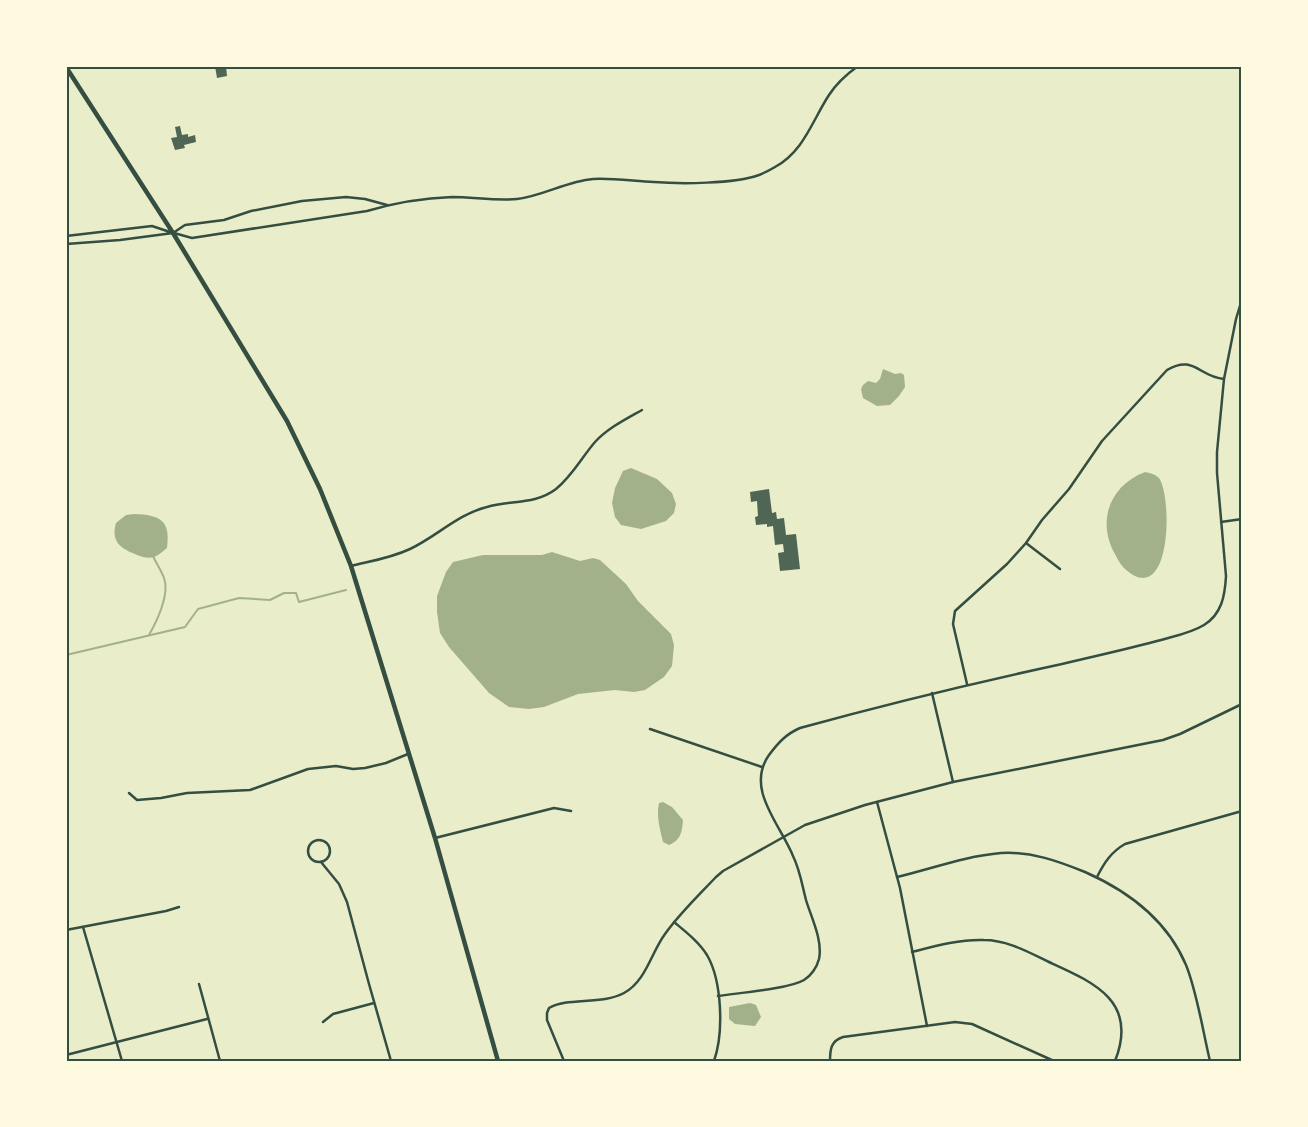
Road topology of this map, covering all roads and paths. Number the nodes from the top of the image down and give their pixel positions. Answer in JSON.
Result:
{"nodes":[{"id":1,"x":858,"y":66,"type":"edge"},
{"id":2,"x":66,"y":67,"type":"edge"},
{"id":3,"x":387,"y":205,"type":"junction"},
{"id":4,"x":173,"y":233,"type":"junction"},
{"id":5,"x":66,"y":236,"type":"edge"},
{"id":6,"x":66,"y":244,"type":"edge"},
{"id":7,"x":1242,"y":299,"type":"edge"},
{"id":8,"x":1224,"y":380,"type":"junction"},
{"id":9,"x":642,"y":410,"type":"dead end"},
{"id":10,"x":1242,"y":519,"type":"edge"},
{"id":11,"x":1221,"y":522,"type":"junction"},
{"id":12,"x":1026,"y":543,"type":"junction"},
{"id":13,"x":352,"y":566,"type":"junction"},
{"id":14,"x":1060,"y":569,"type":"dead end"},
{"id":15,"x":966,"y":684,"type":"junction"},
{"id":16,"x":932,"y":693,"type":"junction"},
{"id":17,"x":1242,"y":704,"type":"edge"},
{"id":18,"x":650,"y":729,"type":"dead end"},
{"id":19,"x":410,"y":753,"type":"junction"},
{"id":20,"x":762,"y":767,"type":"junction"},
{"id":21,"x":953,"y":782,"type":"junction"},
{"id":22,"x":129,"y":793,"type":"dead end"},
{"id":23,"x":877,"y":802,"type":"junction"},
{"id":24,"x":1242,"y":810,"type":"edge"},
{"id":25,"x":571,"y":811,"type":"dead end"},
{"id":26,"x":783,"y":836,"type":"junction"},
{"id":27,"x":435,"y":838,"type":"junction"},
{"id":28,"x":321,"y":862,"type":"junction"},
{"id":29,"x":897,"y":877,"type":"junction"},
{"id":30,"x":1097,"y":878,"type":"junction"},
{"id":31,"x":179,"y":907,"type":"dead end"},
{"id":32,"x":674,"y":922,"type":"junction"},
{"id":33,"x":83,"y":927,"type":"junction"},
{"id":34,"x":66,"y":930,"type":"edge"},
{"id":35,"x":912,"y":952,"type":"junction"},
{"id":36,"x":199,"y":984,"type":"dead end"},
{"id":37,"x":718,"y":996,"type":"junction"},
{"id":38,"x":374,"y":1003,"type":"junction"},
{"id":39,"x":208,"y":1019,"type":"junction"},
{"id":40,"x":323,"y":1022,"type":"dead end"},
{"id":41,"x":927,"y":1026,"type":"junction"},
{"id":42,"x":118,"y":1041,"type":"junction"},
{"id":43,"x":66,"y":1054,"type":"edge"},
{"id":44,"x":122,"y":1061,"type":"edge"},
{"id":45,"x":220,"y":1061,"type":"edge"},
{"id":46,"x":391,"y":1061,"type":"edge"},
{"id":47,"x":498,"y":1061,"type":"edge"},
{"id":48,"x":564,"y":1061,"type":"edge"},
{"id":49,"x":714,"y":1061,"type":"edge"},
{"id":50,"x":830,"y":1061,"type":"edge"},
{"id":51,"x":1054,"y":1061,"type":"edge"},
{"id":52,"x":1115,"y":1061,"type":"edge"},
{"id":53,"x":1210,"y":1061,"type":"edge"}],
"edges":[{"from":1,"to":3,"type":"street"},
{"from":2,"to":4,"type":"main road"},
{"from":3,"to":4,"type":"street"},
{"from":3,"to":4,"type":"street"},
{"from":4,"to":5,"type":"street"},
{"from":4,"to":6,"type":"street"},
{"from":4,"to":13,"type":"main road"},
{"from":7,"to":8,"type":"street"},
{"from":8,"to":11,"type":"street"},
{"from":8,"to":12,"type":"street"},
{"from":9,"to":13,"type":"street"},
{"from":10,"to":11,"type":"street"},
{"from":11,"to":15,"type":"street"},
{"from":12,"to":14,"type":"street"},
{"from":12,"to":15,"type":"street"},
{"from":13,"to":19,"type":"main road"},
{"from":15,"to":16,"type":"street"},
{"from":16,"to":20,"type":"street"},
{"from":16,"to":21,"type":"street"},
{"from":17,"to":21,"type":"street"},
{"from":18,"to":20,"type":"street"},
{"from":19,"to":22,"type":"street"},
{"from":19,"to":27,"type":"main road"},
{"from":20,"to":26,"type":"street"},
{"from":21,"to":23,"type":"street"},
{"from":23,"to":26,"type":"street"},
{"from":23,"to":29,"type":"street"},
{"from":24,"to":30,"type":"street"},
{"from":25,"to":27,"type":"street"},
{"from":26,"to":32,"type":"street"},
{"from":26,"to":37,"type":"street"},
{"from":27,"to":47,"type":"main road"},
{"from":28,"to":28,"type":"street"},
{"from":28,"to":38,"type":"street"},
{"from":29,"to":30,"type":"street"},
{"from":29,"to":35,"type":"street"},
{"from":30,"to":53,"type":"street"},
{"from":31,"to":33,"type":"street"},
{"from":32,"to":37,"type":"street"},
{"from":32,"to":48,"type":"street"},
{"from":33,"to":34,"type":"street"},
{"from":33,"to":42,"type":"street"},
{"from":35,"to":41,"type":"street"},
{"from":35,"to":52,"type":"street"},
{"from":36,"to":39,"type":"street"},
{"from":37,"to":49,"type":"street"},
{"from":38,"to":40,"type":"street"},
{"from":38,"to":46,"type":"street"},
{"from":39,"to":42,"type":"street"},
{"from":39,"to":45,"type":"street"},
{"from":41,"to":50,"type":"street"},
{"from":41,"to":51,"type":"street"},
{"from":42,"to":43,"type":"street"},
{"from":42,"to":44,"type":"street"}]}
